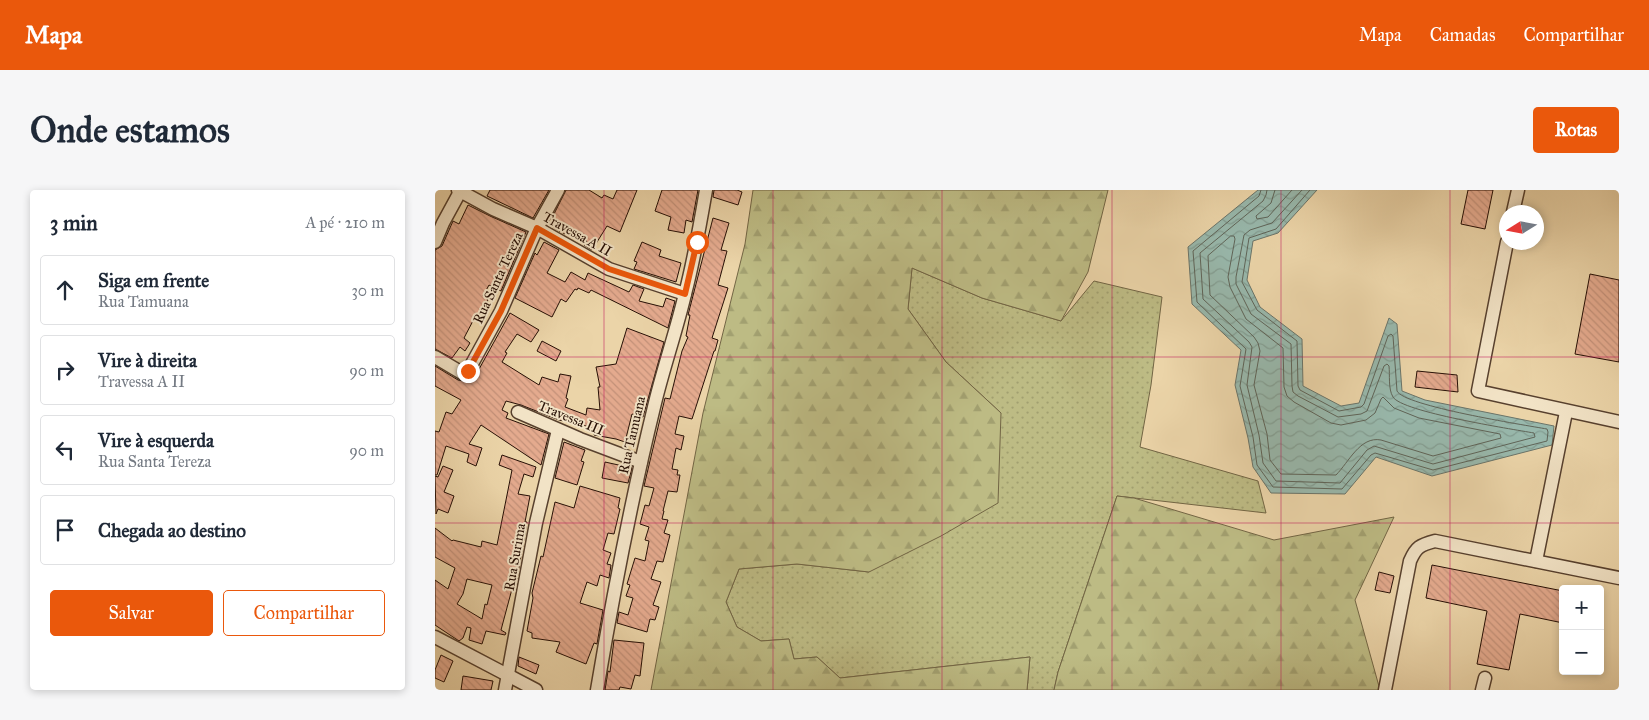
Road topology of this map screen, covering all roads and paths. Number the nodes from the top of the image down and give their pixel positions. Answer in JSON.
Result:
{"nodes":[{"id":1,"x":460,"y":190,"type":"edge"},
{"id":2,"x":558,"y":190,"type":"edge"},
{"id":3,"x":706,"y":190,"type":"edge"},
{"id":4,"x":1518,"y":190,"type":"edge"},
{"id":5,"x":1515,"y":205,"type":"edge"},
{"id":6,"x":537,"y":228,"type":"junction"},
{"id":7,"x":435,"y":242,"type":"edge"},
{"id":8,"x":1505,"y":250,"type":"edge"},
{"id":9,"x":685,"y":294,"type":"junction"},
{"id":10,"x":435,"y":357,"type":"edge"},
{"id":11,"x":518,"y":412,"type":"dead end"},
{"id":12,"x":1566,"y":412,"type":"junction"},
{"id":13,"x":1619,"y":422,"type":"edge"},
{"id":14,"x":558,"y":430,"type":"junction"},
{"id":15,"x":641,"y":462,"type":"junction"},
{"id":16,"x":1536,"y":561,"type":"junction"},
{"id":17,"x":1619,"y":578,"type":"edge"},
{"id":18,"x":436,"y":641,"type":"edge"},
{"id":19,"x":508,"y":676,"type":"junction"},
{"id":20,"x":505,"y":690,"type":"edge"},
{"id":21,"x":535,"y":690,"type":"edge"},
{"id":22,"x":597,"y":690,"type":"edge"},
{"id":23,"x":1385,"y":690,"type":"edge"}],
"edges":[{"from":1,"to":6,"type":"street","name":"Travessa A II"},
{"from":1,"to":7,"type":"street"},
{"from":2,"to":6,"type":"street","name":"Rua Santa Tereza"},
{"from":3,"to":9,"type":"street","name":"Rua Tamuana"},
{"from":4,"to":5,"type":"street"},
{"from":6,"to":9,"type":"street","name":"Travessa A II"},
{"from":6,"to":10,"type":"street","name":"Rua Santa Tereza"},
{"from":8,"to":12,"type":"street"},
{"from":9,"to":15,"type":"street","name":"Rua Tamuana"},
{"from":11,"to":14,"type":"street","name":"Travessa III"},
{"from":12,"to":13,"type":"street"},
{"from":12,"to":16,"type":"street"},
{"from":14,"to":15,"type":"street","name":"Travessa III"},
{"from":14,"to":19,"type":"street","name":"Rua Surima"},
{"from":15,"to":22,"type":"street","name":"Rua Tamuana"},
{"from":16,"to":17,"type":"street"},
{"from":16,"to":23,"type":"street"},
{"from":18,"to":19,"type":"street"},
{"from":19,"to":20,"type":"street","name":"Rua Surima"},
{"from":19,"to":21,"type":"street"}]}
